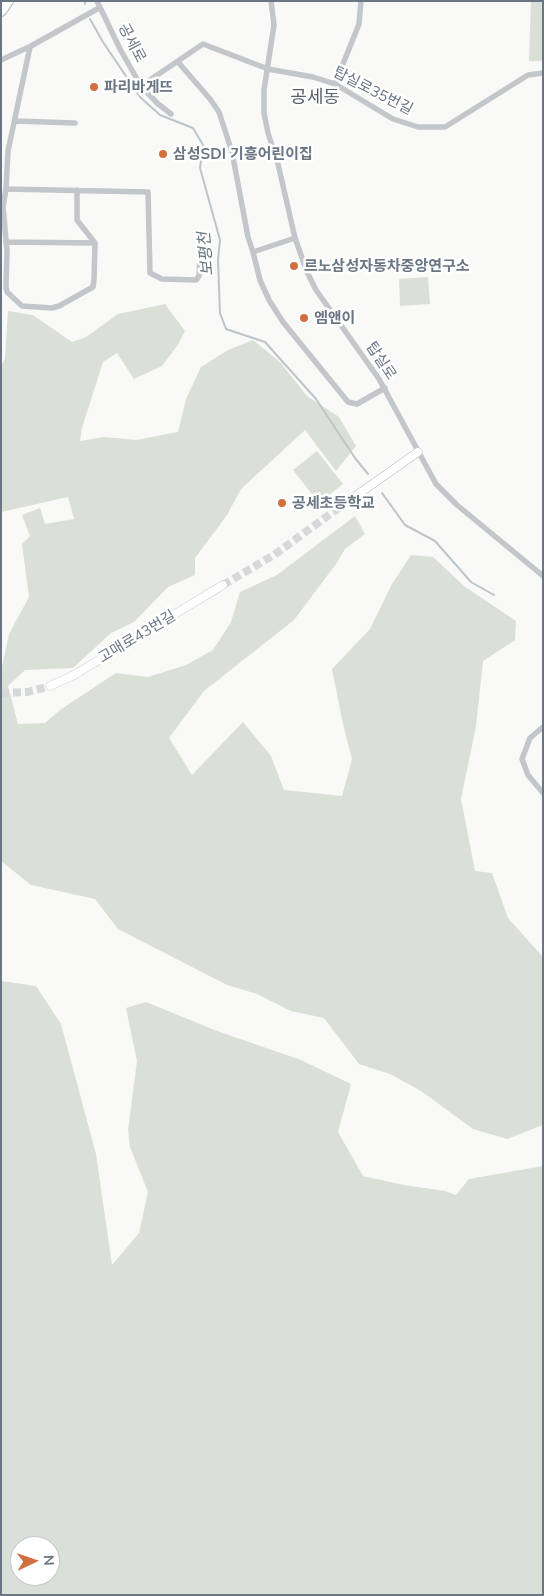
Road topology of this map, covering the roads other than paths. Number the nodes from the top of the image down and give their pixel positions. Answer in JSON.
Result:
{"nodes":[{"id":1,"x":8,"y":1,"type":"edge"},
{"id":2,"x":271,"y":1,"type":"edge"},
{"id":3,"x":361,"y":1,"type":"edge"},
{"id":4,"x":98,"y":4,"type":"edge"},
{"id":5,"x":1,"y":10,"type":"edge"},
{"id":6,"x":30,"y":47,"type":"junction"},
{"id":7,"x":1,"y":60,"type":"edge"},
{"id":8,"x":178,"y":62,"type":"junction"},
{"id":9,"x":268,"y":69,"type":"junction"},
{"id":10,"x":543,"y":73,"type":"edge"},
{"id":11,"x":335,"y":84,"type":"junction"},
{"id":12,"x":141,"y":86,"type":"junction"},
{"id":13,"x":171,"y":114,"type":"dead end"},
{"id":14,"x":15,"y":121,"type":"junction"},
{"id":15,"x":75,"y":122,"type":"dead end"},
{"id":16,"x":6,"y":189,"type":"junction"},
{"id":17,"x":77,"y":190,"type":"junction"},
{"id":18,"x":295,"y":238,"type":"junction"},
{"id":19,"x":6,"y":242,"type":"junction"},
{"id":20,"x":95,"y":244,"type":"junction"},
{"id":21,"x":253,"y":252,"type":"junction"},
{"id":22,"x":200,"y":253,"type":"dead end"},
{"id":23,"x":384,"y":388,"type":"junction"},
{"id":24,"x":418,"y":452,"type":"junction"},
{"id":25,"x":340,"y":507,"type":"tunnel mouth"},
{"id":26,"x":543,"y":576,"type":"edge"},
{"id":27,"x":223,"y":585,"type":"tunnel mouth"},
{"id":28,"x":50,"y":686,"type":"tunnel mouth"},
{"id":29,"x":543,"y":727,"type":"edge"},
{"id":30,"x":543,"y":793,"type":"edge"}],
"edges":[{"from":1,"to":5,"type":"highway"},
{"from":2,"to":9,"type":"street","name":"탑실로"},
{"from":3,"to":11,"type":"street"},
{"from":4,"to":6,"type":"street"},
{"from":4,"to":12,"type":"street","name":"공세로"},
{"from":6,"to":7,"type":"street"},
{"from":6,"to":14,"type":"street"},
{"from":8,"to":9,"type":"street","name":"탑실로35번길"},
{"from":8,"to":12,"type":"street"},
{"from":8,"to":21,"type":"street"},
{"from":9,"to":11,"type":"street","name":"탑실로35번길"},
{"from":9,"to":18,"type":"street","name":"탑실로"},
{"from":10,"to":11,"type":"street","name":"탑실로35번길"},
{"from":12,"to":13,"type":"street","name":"공세로"},
{"from":14,"to":15,"type":"street"},
{"from":14,"to":16,"type":"street"},
{"from":16,"to":17,"type":"street"},
{"from":16,"to":19,"type":"street"},
{"from":17,"to":20,"type":"street"},
{"from":17,"to":22,"type":"street"},
{"from":18,"to":21,"type":"street"},
{"from":18,"to":23,"type":"street","name":"탑실로"},
{"from":19,"to":20,"type":"street"},
{"from":19,"to":20,"type":"street"},
{"from":21,"to":23,"type":"street"},
{"from":23,"to":24,"type":"street","name":"탑실로"},
{"from":24,"to":25,"type":"street"},
{"from":24,"to":26,"type":"street","name":"탑실로"},
{"from":27,"to":28,"type":"street","name":"고매로43번길"},
{"from":29,"to":30,"type":"street"}]}
